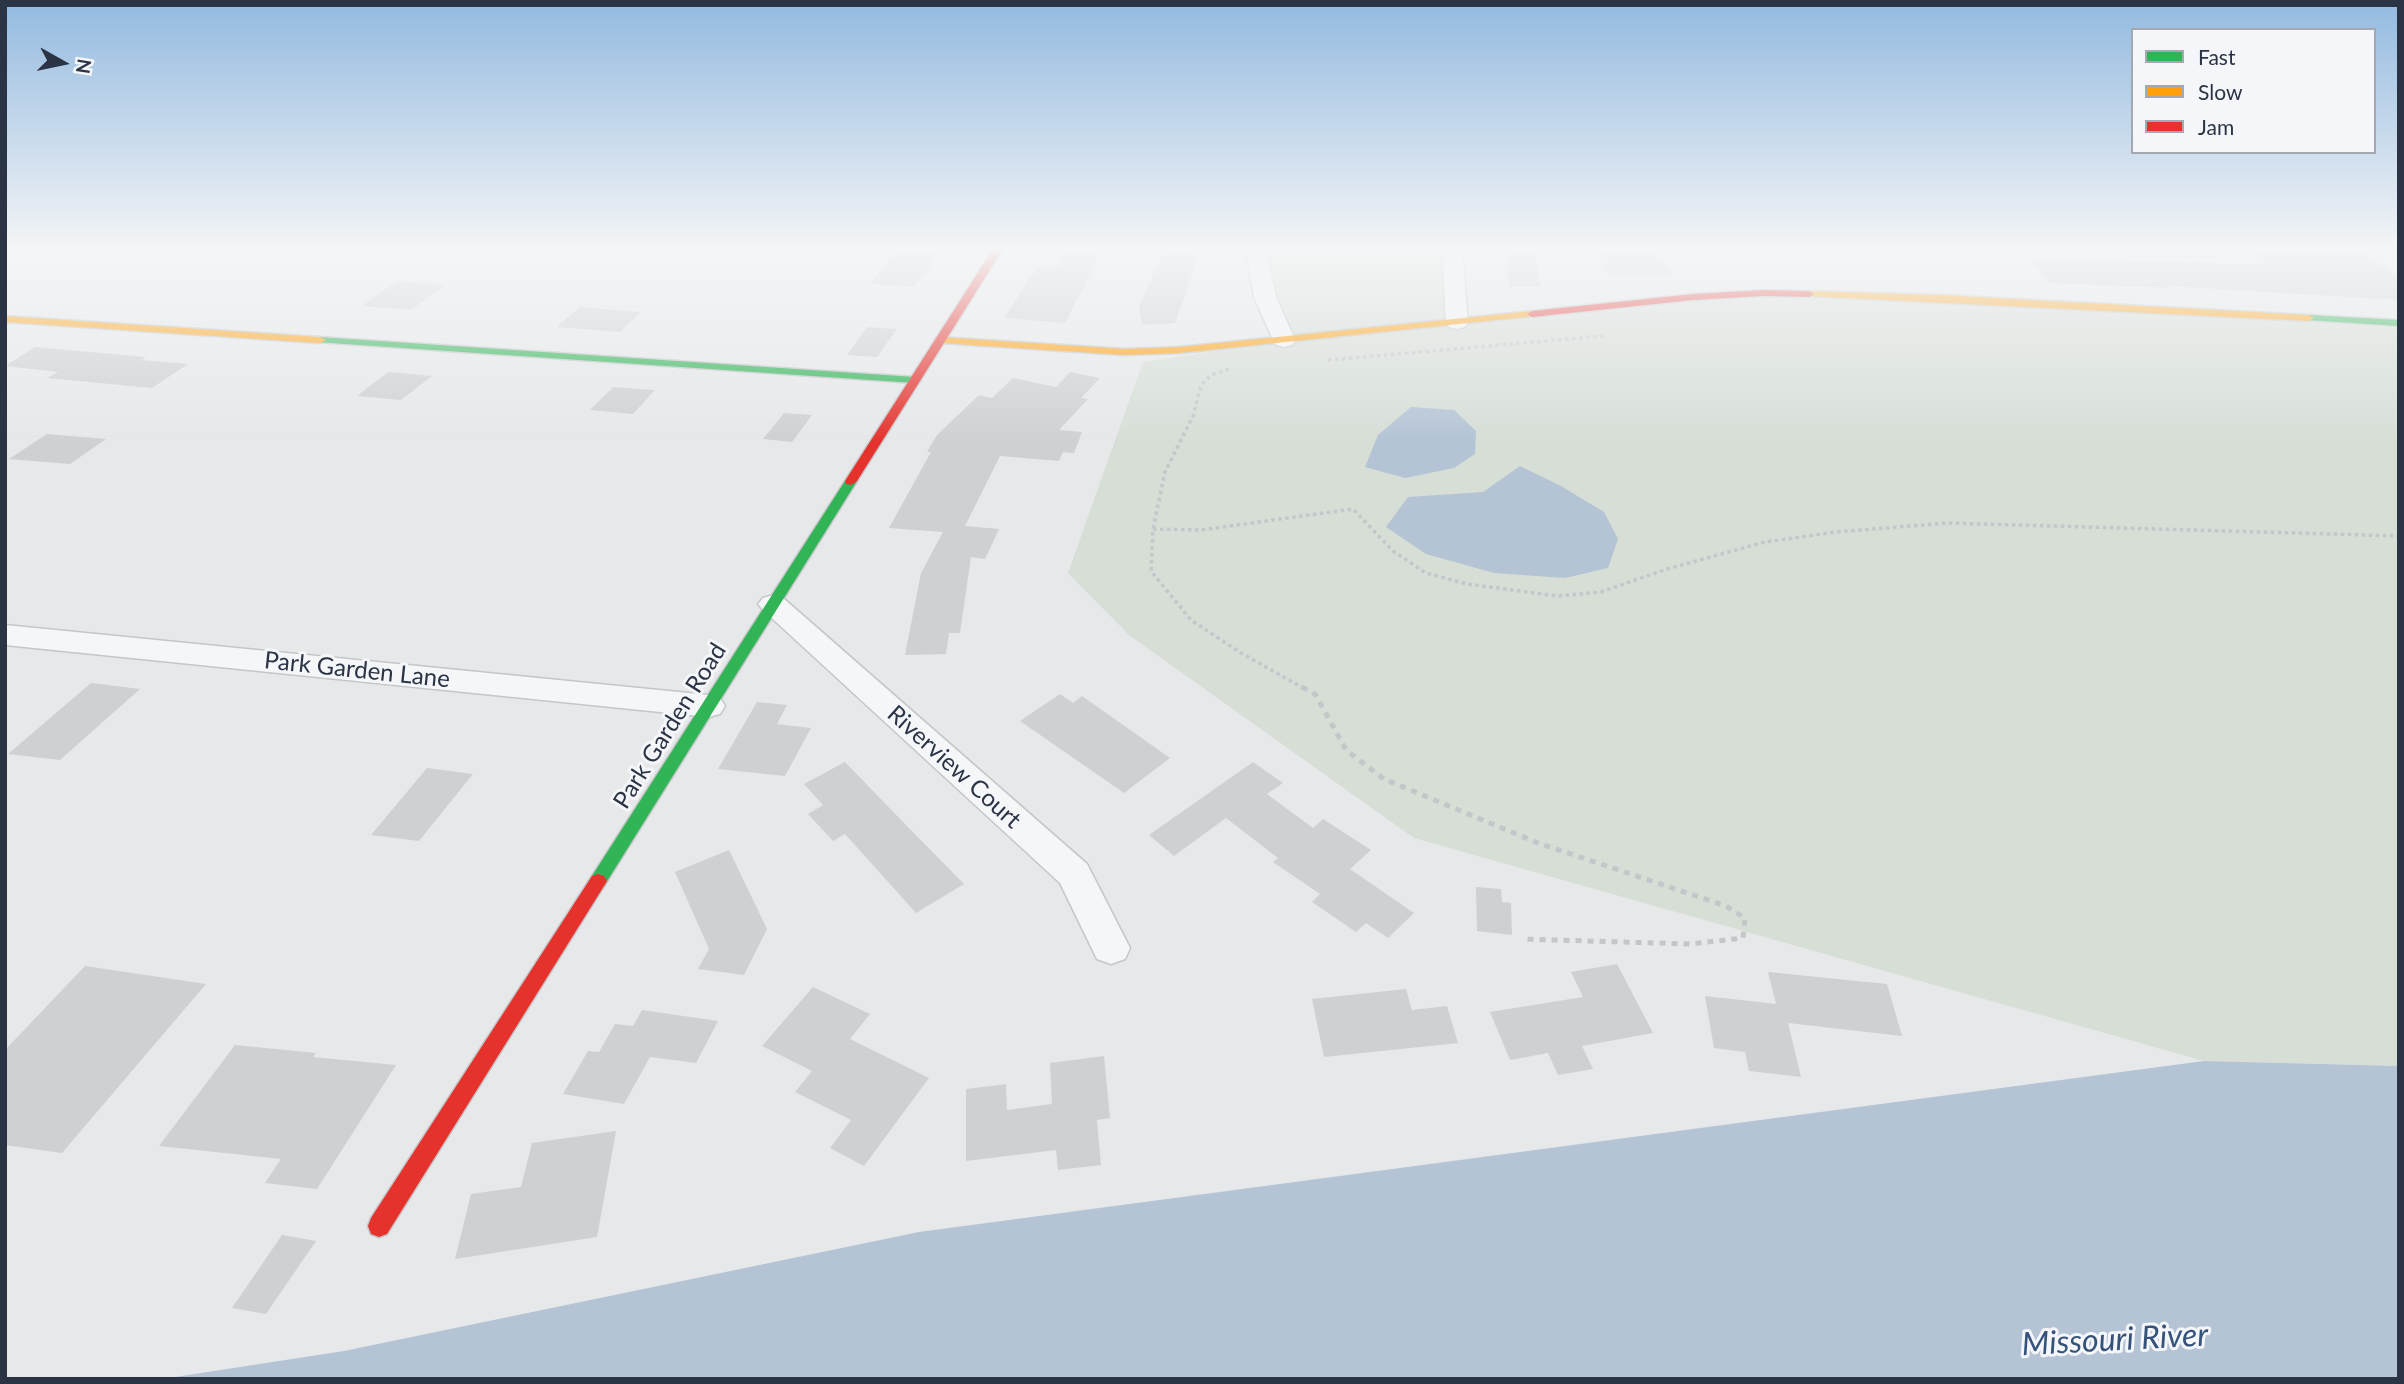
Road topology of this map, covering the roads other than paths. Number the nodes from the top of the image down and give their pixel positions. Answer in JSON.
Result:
{"nodes":[{"id":1,"x":957,"y":314,"type":"edge"},
{"id":2,"x":1272,"y":314,"type":"edge"},
{"id":3,"x":1456,"y":314,"type":"edge"},
{"id":4,"x":1530,"y":314,"type":"edge"},
{"id":5,"x":2227,"y":314,"type":"edge"},
{"id":6,"x":5,"y":319,"type":"edge"},
{"id":7,"x":1457,"y":321,"type":"junction"},
{"id":8,"x":2399,"y":323,"type":"edge"},
{"id":9,"x":940,"y":340,"type":"junction"},
{"id":10,"x":1284,"y":340,"type":"junction"},
{"id":11,"x":915,"y":380,"type":"junction"},
{"id":12,"x":773,"y":604,"type":"junction"},
{"id":13,"x":5,"y":635,"type":"edge"},
{"id":14,"x":709,"y":706,"type":"junction"},
{"id":15,"x":1111,"y":948,"type":"dead end"},
{"id":16,"x":379,"y":1226,"type":"dead end"}],
"edges":[{"from":1,"to":9,"type":"street","name":"Park Garden Road"},
{"from":2,"to":10,"type":"street"},
{"from":3,"to":7,"type":"street"},
{"from":4,"to":7,"type":"street"},
{"from":5,"to":8,"type":"street"},
{"from":6,"to":11,"type":"street"},
{"from":7,"to":10,"type":"street"},
{"from":9,"to":10,"type":"street"},
{"from":9,"to":11,"type":"street","name":"Park Garden Road"},
{"from":11,"to":12,"type":"street","name":"Park Garden Road"},
{"from":12,"to":14,"type":"street","name":"Park Garden Road"},
{"from":12,"to":15,"type":"street","name":"Riverview Court"},
{"from":13,"to":14,"type":"street","name":"Park Garden Lane"},
{"from":14,"to":16,"type":"street","name":"Park Garden Road"}]}
